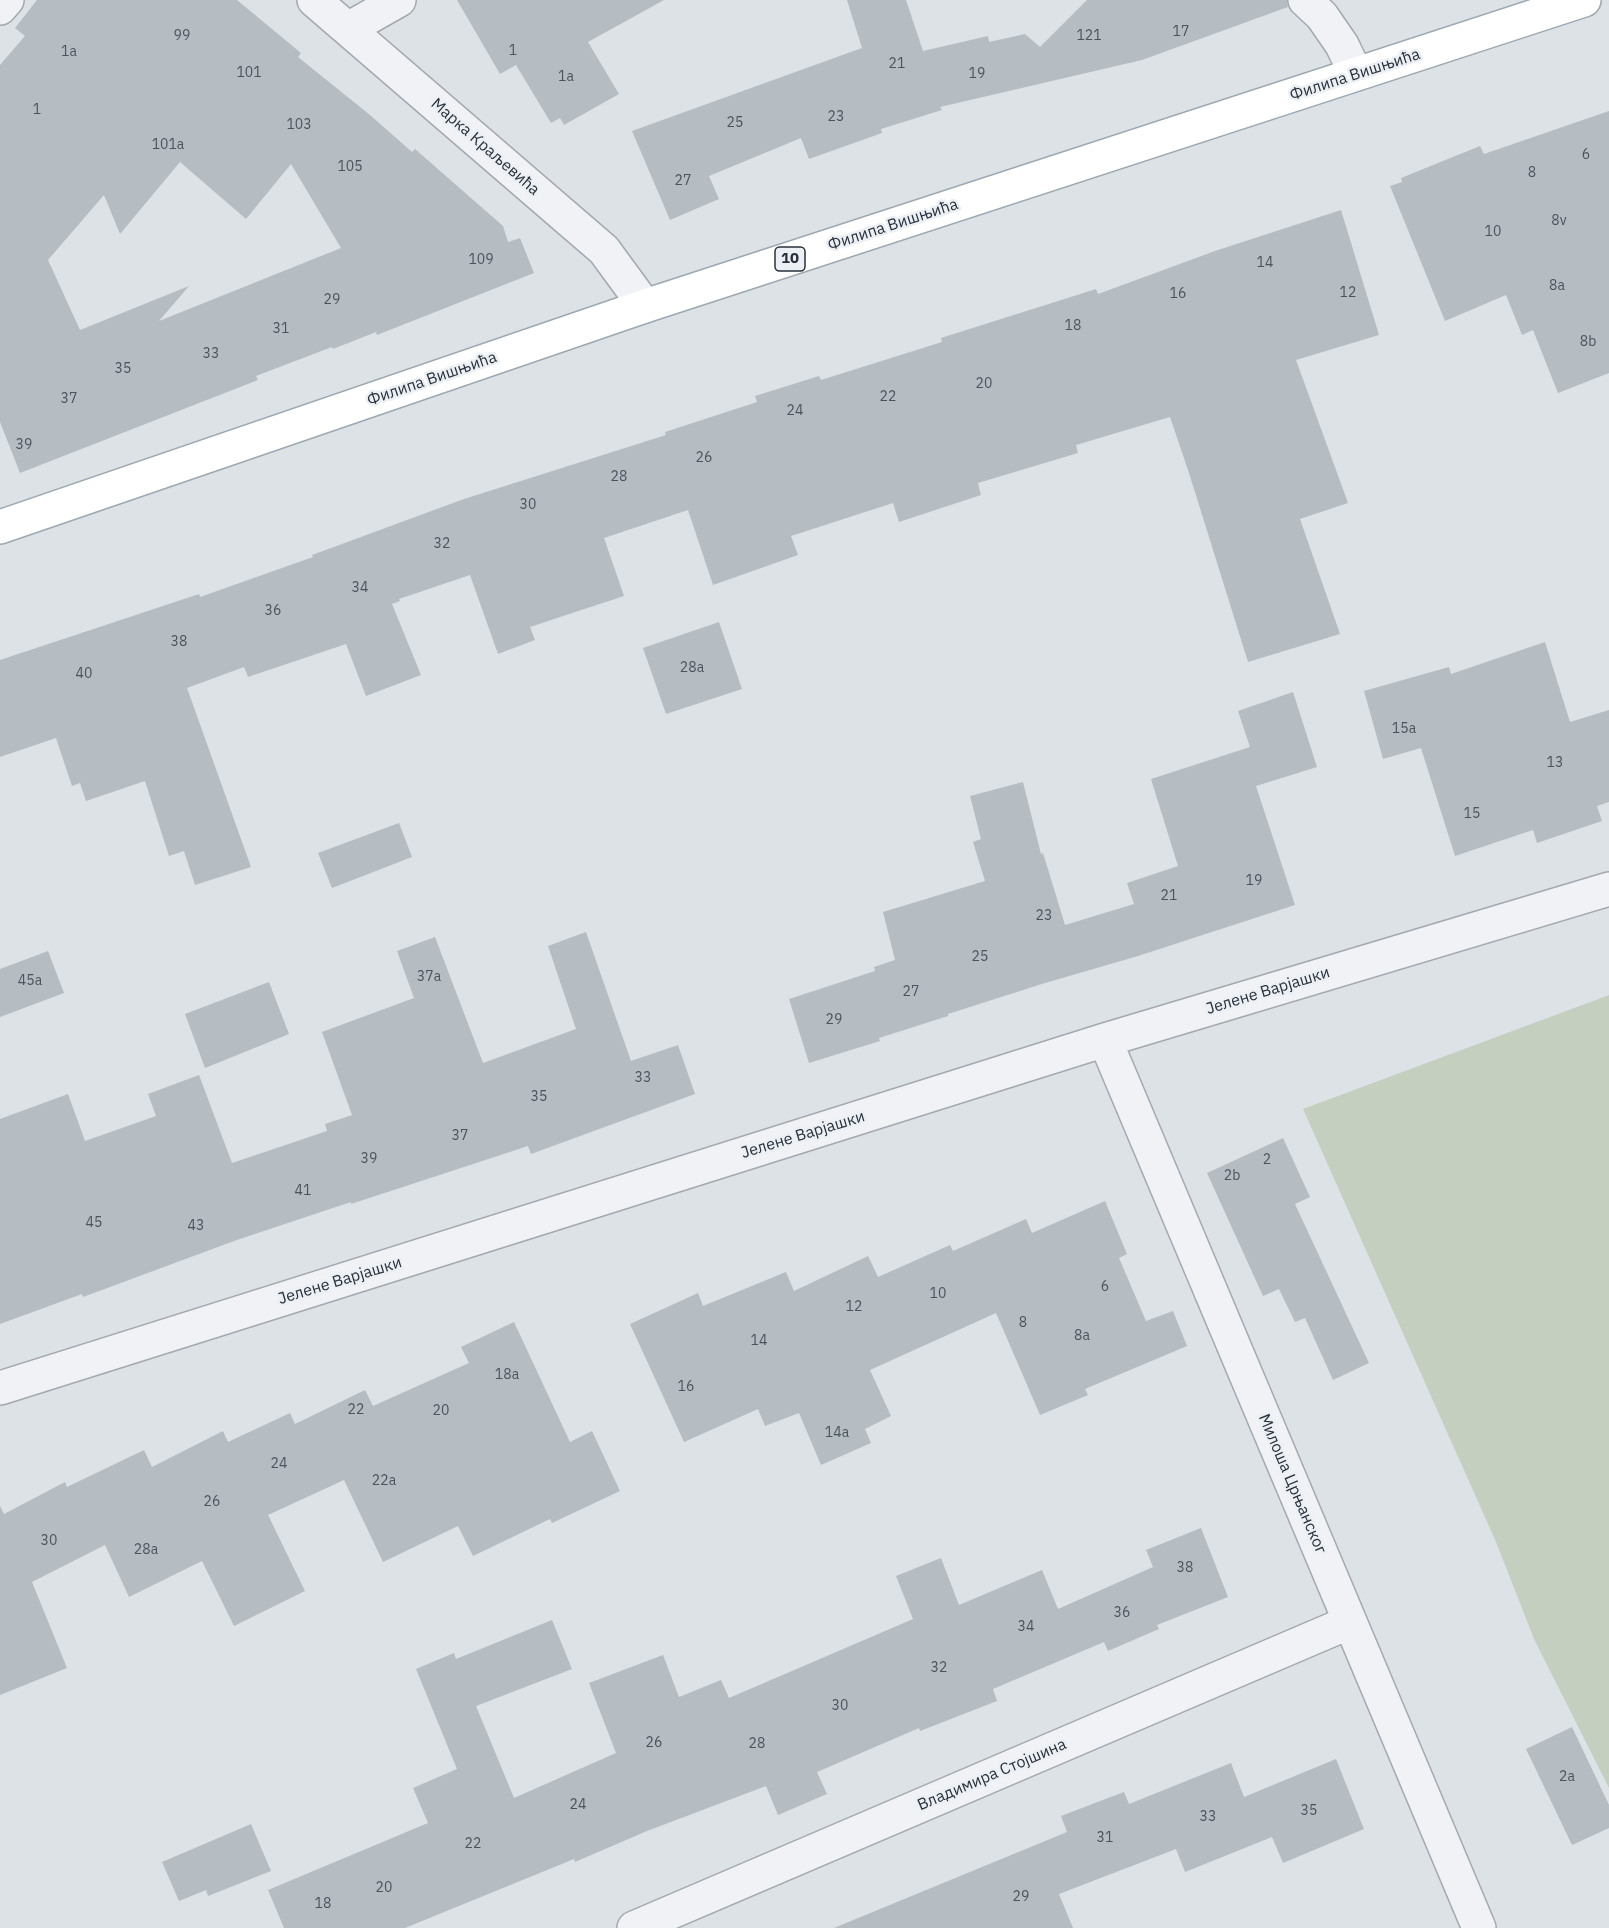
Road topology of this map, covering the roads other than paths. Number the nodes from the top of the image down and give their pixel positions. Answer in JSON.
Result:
{"nodes":[{"id":1,"x":7,"y":0,"type":"edge"},
{"id":2,"x":314,"y":0,"type":"edge"},
{"id":3,"x":399,"y":0,"type":"edge"},
{"id":4,"x":1305,"y":0,"type":"edge"},
{"id":5,"x":1584,"y":0,"type":"edge"},
{"id":6,"x":0,"y":8,"type":"edge"},
{"id":7,"x":348,"y":29,"type":"junction"},
{"id":8,"x":1356,"y":74,"type":"junction"},
{"id":9,"x":645,"y":306,"type":"junction"},
{"id":10,"x":0,"y":527,"type":"edge"},
{"id":11,"x":1609,"y":889,"type":"edge"},
{"id":12,"x":1105,"y":1040,"type":"junction"},
{"id":13,"x":0,"y":1388,"type":"edge"},
{"id":14,"x":1350,"y":1622,"type":"junction"},
{"id":15,"x":634,"y":1928,"type":"edge"},
{"id":16,"x":1479,"y":1928,"type":"edge"}],
"edges":[{"from":1,"to":6,"type":"street"},
{"from":2,"to":7,"type":"street","name":"Марка Краљевића"},
{"from":3,"to":7,"type":"street"},
{"from":4,"to":8,"type":"street"},
{"from":5,"to":8,"type":"main road","name":"Филипа Вишњића","number":"10"},
{"from":7,"to":9,"type":"street","name":"Марка Краљевића"},
{"from":8,"to":9,"type":"main road","name":"Филипа Вишњића","number":"10"},
{"from":9,"to":10,"type":"main road","name":"Филипа Вишњића","number":"10"},
{"from":11,"to":12,"type":"street","name":"Јелене Варјашки"},
{"from":12,"to":13,"type":"street","name":"Јелене Варјашки"},
{"from":12,"to":14,"type":"street","name":"Милоша Црњанског"},
{"from":14,"to":15,"type":"street","name":"Владимира Стојшина"},
{"from":14,"to":16,"type":"street","name":"Милоша Црњанског"}]}
